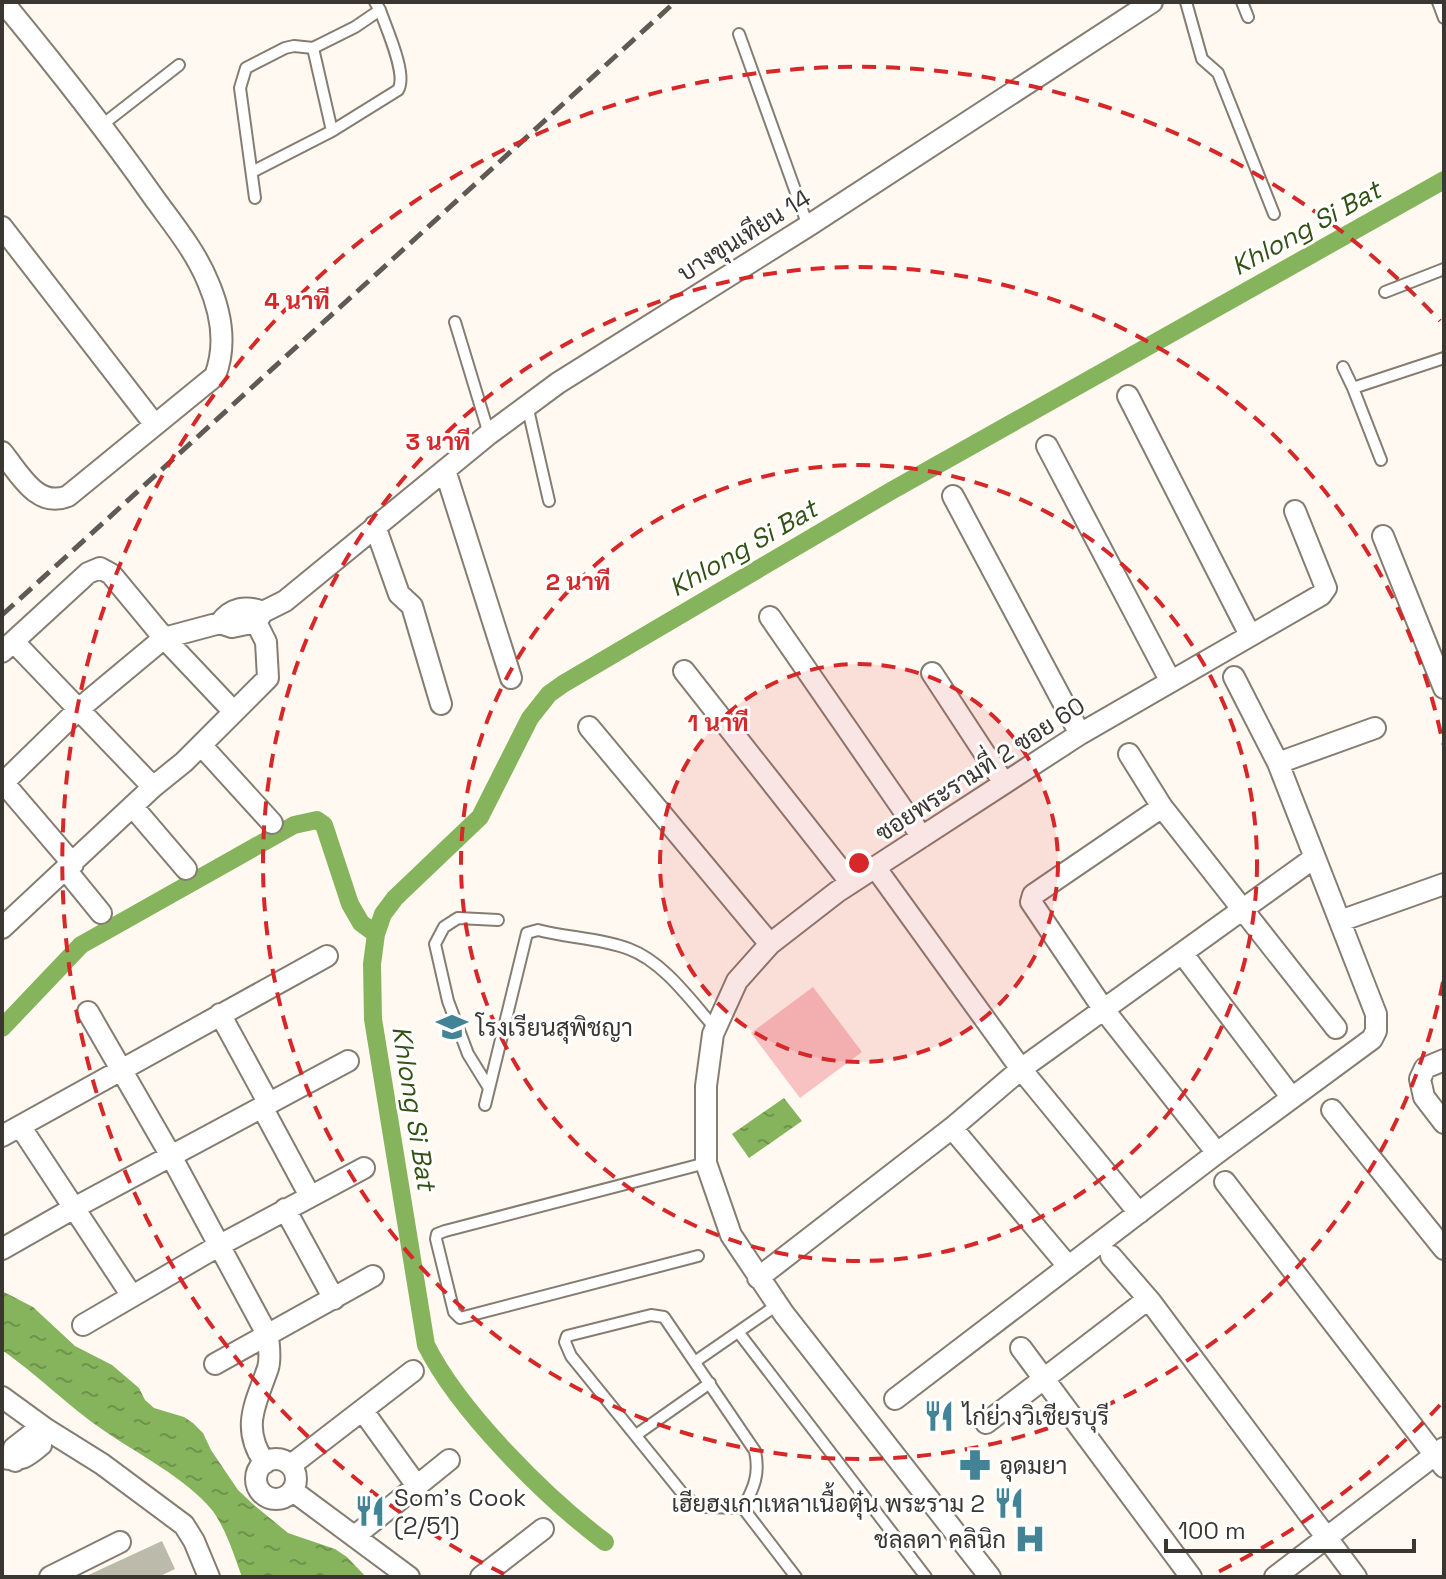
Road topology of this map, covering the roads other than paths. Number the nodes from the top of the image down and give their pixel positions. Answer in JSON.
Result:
{"nodes":[{"id":1,"x":3,"y":2,"type":"edge"},
{"id":2,"x":1152,"y":2,"type":"edge"},
{"id":3,"x":1186,"y":2,"type":"edge"},
{"id":4,"x":1242,"y":2,"type":"edge"},
{"id":5,"x":1438,"y":2,"type":"edge"},
{"id":6,"x":378,"y":6,"type":"edge"},
{"id":7,"x":1248,"y":17,"type":"dead end"},
{"id":8,"x":1444,"y":18,"type":"edge"},
{"id":9,"x":739,"y":34,"type":"dead end"},
{"id":10,"x":313,"y":48,"type":"junction"},
{"id":11,"x":179,"y":65,"type":"dead end"},
{"id":12,"x":102,"y":125,"type":"junction"},
{"id":13,"x":332,"y":131,"type":"junction"},
{"id":14,"x":252,"y":172,"type":"junction"},
{"id":15,"x":255,"y":198,"type":"dead end"},
{"id":16,"x":1274,"y":214,"type":"dead end"},
{"id":17,"x":808,"y":226,"type":"junction"},
{"id":18,"x":2,"y":227,"type":"edge"},
{"id":19,"x":1444,"y":269,"type":"edge"},
{"id":20,"x":1385,"y":292,"type":"dead end"},
{"id":21,"x":455,"y":322,"type":"dead end"},
{"id":22,"x":1444,"y":358,"type":"edge"},
{"id":23,"x":1343,"y":367,"type":"dead end"},
{"id":24,"x":1353,"y":388,"type":"junction"},
{"id":25,"x":1128,"y":396,"type":"dead end"},
{"id":26,"x":527,"y":405,"type":"junction"},
{"id":27,"x":155,"y":425,"type":"junction"},
{"id":28,"x":489,"y":434,"type":"junction"},
{"id":29,"x":1047,"y":446,"type":"dead end"},
{"id":30,"x":2,"y":452,"type":"edge"},
{"id":31,"x":1381,"y":460,"type":"dead end"},
{"id":32,"x":445,"y":470,"type":"junction"},
{"id":33,"x":953,"y":496,"type":"dead end"},
{"id":34,"x":549,"y":501,"type":"dead end"},
{"id":35,"x":1295,"y":511,"type":"dead end"},
{"id":36,"x":375,"y":526,"type":"junction"},
{"id":37,"x":1383,"y":536,"type":"dead end"},
{"id":38,"x":269,"y":611,"type":"junction"},
{"id":39,"x":770,"y":617,"type":"dead end"},
{"id":40,"x":1250,"y":635,"type":"junction"},
{"id":41,"x":164,"y":638,"type":"junction"},
{"id":42,"x":8,"y":647,"type":"edge"},
{"id":43,"x":684,"y":671,"type":"dead end"},
{"id":44,"x":932,"y":673,"type":"dead end"},
{"id":45,"x":1234,"y":677,"type":"dead end"},
{"id":46,"x":511,"y":678,"type":"dead end"},
{"id":47,"x":1170,"y":680,"type":"junction"},
{"id":48,"x":1444,"y":688,"type":"edge"},
{"id":49,"x":441,"y":704,"type":"dead end"},
{"id":50,"x":80,"y":708,"type":"junction"},
{"id":51,"x":234,"y":712,"type":"junction"},
{"id":52,"x":589,"y":727,"type":"dead end"},
{"id":53,"x":1375,"y":728,"type":"dead end"},
{"id":54,"x":1080,"y":734,"type":"junction"},
{"id":55,"x":201,"y":745,"type":"junction"},
{"id":56,"x":1129,"y":754,"type":"dead end"},
{"id":57,"x":1278,"y":763,"type":"junction"},
{"id":58,"x":2,"y":783,"type":"edge"},
{"id":59,"x":1004,"y":783,"type":"junction"},
{"id":60,"x":153,"y":787,"type":"junction"},
{"id":61,"x":133,"y":807,"type":"junction"},
{"id":62,"x":1162,"y":807,"type":"junction"},
{"id":63,"x":272,"y":823,"type":"dead end"},
{"id":64,"x":922,"y":837,"type":"junction"},
{"id":65,"x":1314,"y":858,"type":"junction"},
{"id":66,"x":70,"y":867,"type":"junction"},
{"id":67,"x":875,"y":867,"type":"junction"},
{"id":68,"x":186,"y":869,"type":"dead end"},
{"id":69,"x":851,"y":883,"type":"junction"},
{"id":70,"x":1444,"y":884,"type":"edge"},
{"id":71,"x":1243,"y":909,"type":"junction"},
{"id":72,"x":101,"y":913,"type":"dead end"},
{"id":73,"x":498,"y":920,"type":"dead end"},
{"id":74,"x":1340,"y":921,"type":"junction"},
{"id":75,"x":2,"y":928,"type":"edge"},
{"id":76,"x":770,"y":944,"type":"junction"},
{"id":77,"x":1182,"y":953,"type":"junction"},
{"id":78,"x":327,"y":956,"type":"dead end"},
{"id":79,"x":1104,"y":1010,"type":"junction"},
{"id":80,"x":88,"y":1012,"type":"dead end"},
{"id":81,"x":220,"y":1014,"type":"junction"},
{"id":82,"x":715,"y":1028,"type":"junction"},
{"id":83,"x":1336,"y":1028,"type":"dead end"},
{"id":84,"x":1444,"y":1060,"type":"edge"},
{"id":85,"x":348,"y":1061,"type":"dead end"},
{"id":86,"x":121,"y":1069,"type":"junction"},
{"id":87,"x":1021,"y":1069,"type":"junction"},
{"id":88,"x":489,"y":1088,"type":"junction"},
{"id":89,"x":1292,"y":1098,"type":"junction"},
{"id":90,"x":265,"y":1105,"type":"junction"},
{"id":91,"x":485,"y":1105,"type":"dead end"},
{"id":92,"x":1332,"y":1110,"type":"dead end"},
{"id":93,"x":1444,"y":1123,"type":"edge"},
{"id":94,"x":952,"y":1128,"type":"junction"},
{"id":95,"x":11,"y":1131,"type":"edge"},
{"id":96,"x":1217,"y":1153,"type":"junction"},
{"id":97,"x":171,"y":1156,"type":"junction"},
{"id":98,"x":706,"y":1163,"type":"junction"},
{"id":99,"x":364,"y":1168,"type":"dead end"},
{"id":100,"x":1225,"y":1182,"type":"dead end"},
{"id":101,"x":310,"y":1196,"type":"junction"},
{"id":102,"x":74,"y":1208,"type":"junction"},
{"id":103,"x":285,"y":1209,"type":"junction"},
{"id":104,"x":1139,"y":1213,"type":"junction"},
{"id":105,"x":1438,"y":1226,"type":"edge"},
{"id":106,"x":220,"y":1245,"type":"junction"},
{"id":107,"x":2,"y":1249,"type":"edge"},
{"id":108,"x":1444,"y":1249,"type":"edge"},
{"id":109,"x":698,"y":1256,"type":"dead end"},
{"id":110,"x":1111,"y":1256,"type":"dead end"},
{"id":111,"x":1068,"y":1266,"type":"junction"},
{"id":112,"x":373,"y":1276,"type":"dead end"},
{"id":113,"x":758,"y":1278,"type":"junction"},
{"id":114,"x":132,"y":1296,"type":"junction"},
{"id":115,"x":334,"y":1299,"type":"junction"},
{"id":116,"x":1150,"y":1301,"type":"junction"},
{"id":117,"x":777,"y":1305,"type":"junction"},
{"id":118,"x":83,"y":1325,"type":"dead end"},
{"id":119,"x":739,"y":1333,"type":"junction"},
{"id":120,"x":268,"y":1336,"type":"junction"},
{"id":121,"x":1021,"y":1348,"type":"dead end"},
{"id":122,"x":696,"y":1361,"type":"junction"},
{"id":123,"x":215,"y":1364,"type":"dead end"},
{"id":124,"x":413,"y":1371,"type":"dead end"},
{"id":125,"x":1045,"y":1378,"type":"junction"},
{"id":126,"x":710,"y":1383,"type":"junction"},
{"id":127,"x":2,"y":1397,"type":"edge"},
{"id":128,"x":895,"y":1399,"type":"dead end"},
{"id":129,"x":363,"y":1411,"type":"junction"},
{"id":130,"x":986,"y":1423,"type":"dead end"},
{"id":131,"x":42,"y":1432,"type":"junction"},
{"id":132,"x":636,"y":1435,"type":"junction"},
{"id":133,"x":1441,"y":1456,"type":"edge"},
{"id":134,"x":449,"y":1460,"type":"dead end"},
{"id":135,"x":5,"y":1462,"type":"edge"},
{"id":136,"x":265,"y":1463,"type":"junction"},
{"id":137,"x":291,"y":1465,"type":"junction"},
{"id":138,"x":417,"y":1486,"type":"junction"},
{"id":139,"x":293,"y":1491,"type":"junction"},
{"id":140,"x":743,"y":1508,"type":"junction"},
{"id":141,"x":543,"y":1529,"type":"dead end"},
{"id":142,"x":356,"y":1535,"type":"junction"},
{"id":143,"x":1326,"y":1539,"type":"junction"},
{"id":144,"x":120,"y":1542,"type":"dead end"},
{"id":145,"x":50,"y":1577,"type":"edge"},
{"id":146,"x":209,"y":1577,"type":"edge"},
{"id":147,"x":409,"y":1577,"type":"edge"},
{"id":148,"x":481,"y":1577,"type":"edge"},
{"id":149,"x":796,"y":1577,"type":"edge"},
{"id":150,"x":926,"y":1577,"type":"edge"},
{"id":151,"x":990,"y":1577,"type":"edge"},
{"id":152,"x":1191,"y":1577,"type":"edge"},
{"id":153,"x":1275,"y":1577,"type":"edge"},
{"id":154,"x":1356,"y":1577,"type":"edge"}],
"edges":[{"from":1,"to":12,"type":"street"},
{"from":2,"to":17,"type":"street","name":"บางขุนเทียน 14"},
{"from":3,"to":16,"type":"lane"},
{"from":4,"to":7,"type":"lane"},
{"from":5,"to":8,"type":"lane"},
{"from":6,"to":10,"type":"lane"},
{"from":6,"to":13,"type":"lane"},
{"from":9,"to":17,"type":"lane"},
{"from":10,"to":13,"type":"lane"},
{"from":10,"to":14,"type":"lane"},
{"from":11,"to":12,"type":"lane"},
{"from":12,"to":27,"type":"street"},
{"from":13,"to":14,"type":"lane"},
{"from":14,"to":15,"type":"lane"},
{"from":17,"to":26,"type":"street","name":"บางขุนเทียน 14"},
{"from":18,"to":27,"type":"street"},
{"from":19,"to":20,"type":"lane"},
{"from":21,"to":28,"type":"lane"},
{"from":22,"to":24,"type":"lane"},
{"from":23,"to":24,"type":"lane"},
{"from":24,"to":31,"type":"lane"},
{"from":25,"to":40,"type":"street"},
{"from":26,"to":28,"type":"street","name":"บางขุนเทียน 14"},
{"from":26,"to":34,"type":"lane"},
{"from":27,"to":30,"type":"street"},
{"from":28,"to":32,"type":"street","name":"บางขุนเทียน 14"},
{"from":29,"to":47,"type":"street"},
{"from":32,"to":36,"type":"street","name":"บางขุนเทียน 14"},
{"from":32,"to":46,"type":"street"},
{"from":33,"to":54,"type":"street"},
{"from":35,"to":40,"type":"street","name":"ซอยพระรามที่ 2 ซอย 60"},
{"from":36,"to":38,"type":"street","name":"บางขุนเทียน 14"},
{"from":36,"to":49,"type":"street"},
{"from":37,"to":48,"type":"street"},
{"from":38,"to":41,"type":"street"},
{"from":38,"to":51,"type":"street"},
{"from":39,"to":64,"type":"street"},
{"from":40,"to":47,"type":"street","name":"ซอยพระรามที่ 2 ซอย 60"},
{"from":41,"to":42,"type":"street"},
{"from":41,"to":50,"type":"street"},
{"from":41,"to":51,"type":"street"},
{"from":42,"to":50,"type":"street"},
{"from":43,"to":69,"type":"street"},
{"from":44,"to":59,"type":"street"},
{"from":45,"to":57,"type":"street"},
{"from":47,"to":54,"type":"street","name":"ซอยพระรามที่ 2 ซอย 60"},
{"from":50,"to":58,"type":"street"},
{"from":50,"to":60,"type":"street"},
{"from":51,"to":55,"type":"street"},
{"from":52,"to":76,"type":"street"},
{"from":53,"to":57,"type":"street"},
{"from":54,"to":59,"type":"street","name":"ซอยพระรามที่ 2 ซอย 60"},
{"from":55,"to":60,"type":"street"},
{"from":55,"to":63,"type":"street"},
{"from":56,"to":62,"type":"street"},
{"from":57,"to":65,"type":"street"},
{"from":58,"to":66,"type":"street"},
{"from":59,"to":64,"type":"street","name":"ซอยพระรามที่ 2 ซอย 60"},
{"from":60,"to":61,"type":"street"},
{"from":61,"to":66,"type":"street"},
{"from":61,"to":68,"type":"street"},
{"from":62,"to":71,"type":"street"},
{"from":62,"to":79,"type":"street"},
{"from":64,"to":67,"type":"street","name":"ซอยพระรามที่ 2 ซอย 60"},
{"from":65,"to":71,"type":"street"},
{"from":65,"to":74,"type":"street"},
{"from":66,"to":72,"type":"street"},
{"from":66,"to":75,"type":"street"},
{"from":67,"to":69,"type":"street","name":"ซอยพระรามที่ 2 ซอย 60"},
{"from":67,"to":87,"type":"street"},
{"from":69,"to":76,"type":"street","name":"ซอยพระรามที่ 2 ซอย 60"},
{"from":70,"to":74,"type":"street"},
{"from":71,"to":77,"type":"street"},
{"from":71,"to":83,"type":"street"},
{"from":73,"to":88,"type":"lane"},
{"from":74,"to":89,"type":"street"},
{"from":76,"to":82,"type":"street","name":"ซอยพระรามที่ 2 ซอย 60"},
{"from":77,"to":79,"type":"street"},
{"from":77,"to":89,"type":"street"},
{"from":78,"to":81,"type":"street"},
{"from":79,"to":87,"type":"street"},
{"from":79,"to":96,"type":"street"},
{"from":80,"to":86,"type":"street"},
{"from":81,"to":86,"type":"street"},
{"from":81,"to":90,"type":"street"},
{"from":82,"to":88,"type":"lane"},
{"from":82,"to":98,"type":"street","name":"ซอยพระรามที่ 2 ซอย 60"},
{"from":84,"to":93,"type":"street"},
{"from":85,"to":90,"type":"street"},
{"from":86,"to":95,"type":"street"},
{"from":86,"to":97,"type":"street"},
{"from":87,"to":94,"type":"street"},
{"from":87,"to":104,"type":"street"},
{"from":88,"to":91,"type":"lane"},
{"from":89,"to":96,"type":"street"},
{"from":90,"to":97,"type":"street"},
{"from":90,"to":101,"type":"street"},
{"from":92,"to":105,"type":"street"},
{"from":94,"to":111,"type":"street"},
{"from":94,"to":113,"type":"street"},
{"from":95,"to":102,"type":"street"},
{"from":96,"to":104,"type":"street"},
{"from":97,"to":102,"type":"street"},
{"from":97,"to":106,"type":"street"},
{"from":98,"to":109,"type":"lane"},
{"from":98,"to":113,"type":"street","name":"ซอยพระรามที่ 2 ซอย 60"},
{"from":99,"to":101,"type":"street"},
{"from":100,"to":133,"type":"street"},
{"from":101,"to":103,"type":"street"},
{"from":102,"to":107,"type":"street"},
{"from":102,"to":114,"type":"street"},
{"from":103,"to":106,"type":"street"},
{"from":103,"to":115,"type":"street"},
{"from":104,"to":111,"type":"street"},
{"from":105,"to":108,"type":"street"},
{"from":106,"to":114,"type":"street"},
{"from":106,"to":120,"type":"street"},
{"from":110,"to":116,"type":"street"},
{"from":111,"to":128,"type":"street"},
{"from":112,"to":115,"type":"street"},
{"from":113,"to":117,"type":"street","name":"ซอยพระรามที่ 2 ซอย 60"},
{"from":114,"to":118,"type":"street"},
{"from":115,"to":120,"type":"street"},
{"from":116,"to":125,"type":"street"},
{"from":116,"to":143,"type":"street"},
{"from":117,"to":119,"type":"lane"},
{"from":117,"to":151,"type":"street","name":"ซอยพระรามที่ 2 ซอย 60"},
{"from":119,"to":122,"type":"lane"},
{"from":119,"to":150,"type":"lane"},
{"from":120,"to":123,"type":"street"},
{"from":120,"to":136,"type":"street"},
{"from":121,"to":125,"type":"street"},
{"from":122,"to":126,"type":"lane"},
{"from":122,"to":132,"type":"lane"},
{"from":124,"to":129,"type":"street"},
{"from":125,"to":130,"type":"street"},
{"from":125,"to":152,"type":"street"},
{"from":126,"to":132,"type":"lane"},
{"from":126,"to":140,"type":"lane"},
{"from":127,"to":131,"type":"street"},
{"from":129,"to":137,"type":"street"},
{"from":129,"to":138,"type":"street"},
{"from":131,"to":135,"type":"street"},
{"from":131,"to":146,"type":"street"},
{"from":132,"to":140,"type":"lane"},
{"from":133,"to":143,"type":"street"},
{"from":134,"to":138,"type":"street"},
{"from":136,"to":137,"type":"street"},
{"from":136,"to":139,"type":"street"},
{"from":137,"to":139,"type":"street"},
{"from":138,"to":142,"type":"street"},
{"from":139,"to":142,"type":"street"},
{"from":140,"to":149,"type":"lane"},
{"from":141,"to":148,"type":"street"},
{"from":142,"to":147,"type":"street"},
{"from":143,"to":153,"type":"street"},
{"from":143,"to":154,"type":"street"},
{"from":144,"to":145,"type":"street"}]}
